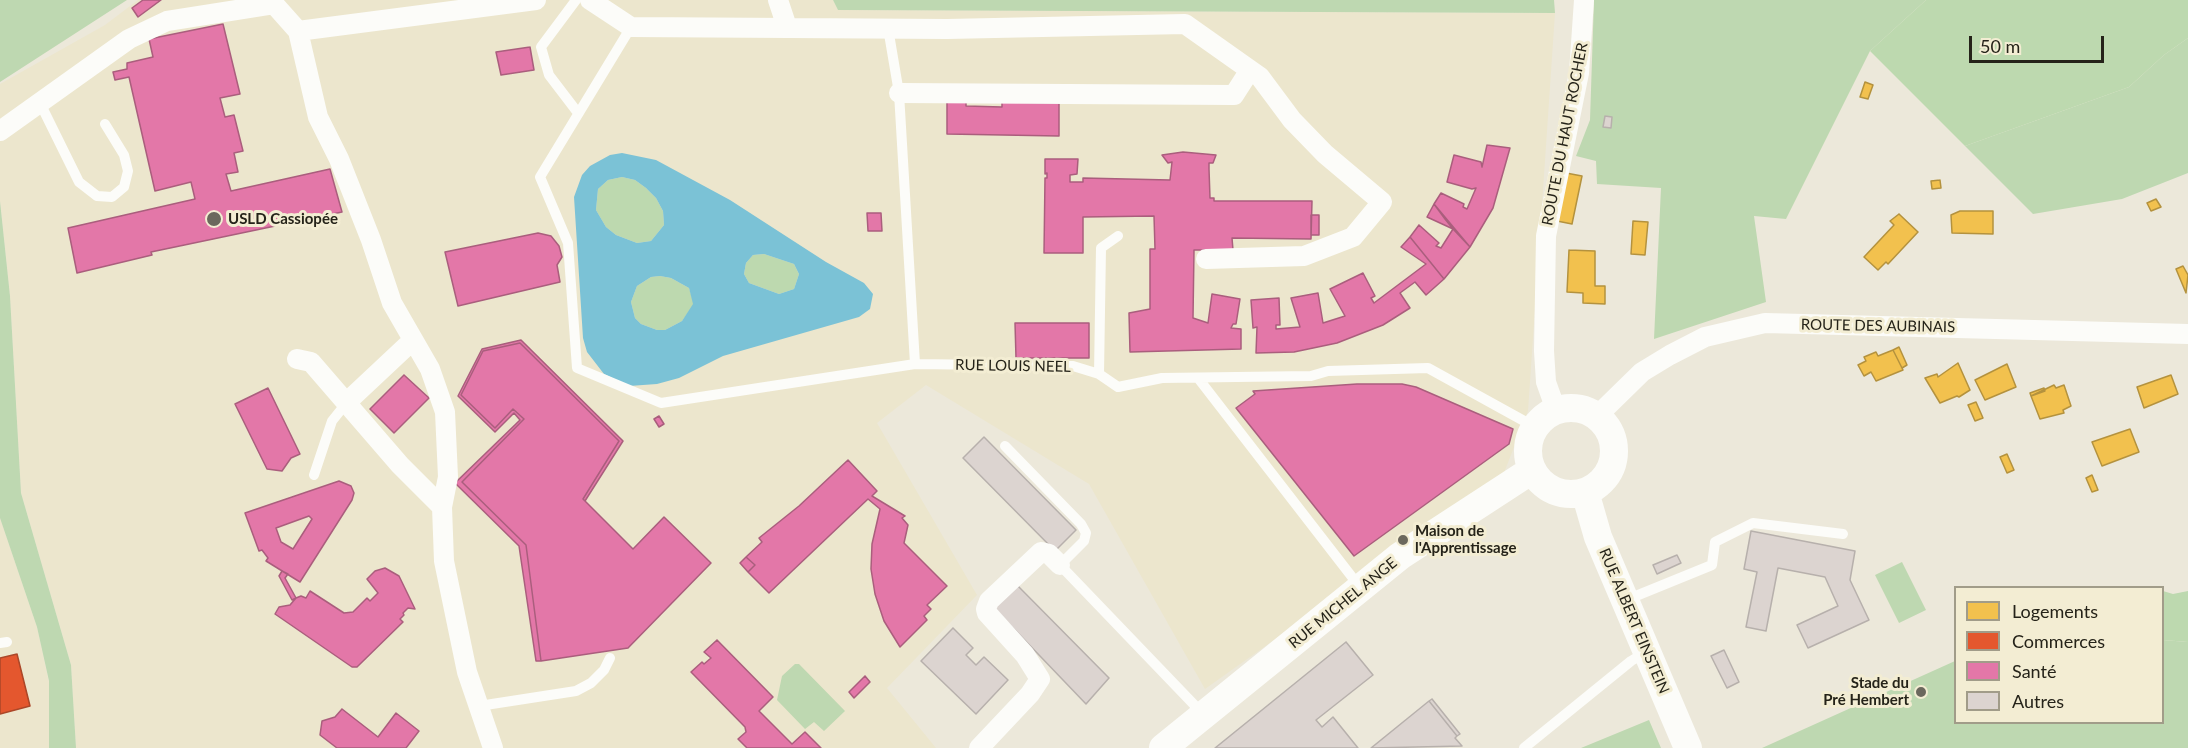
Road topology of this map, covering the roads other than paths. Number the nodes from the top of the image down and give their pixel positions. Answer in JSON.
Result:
{"nodes":[{"id":1,"x":536,"y":0,"type":"edge"},
{"id":2,"x":576,"y":0,"type":"edge"},
{"id":3,"x":590,"y":0,"type":"edge"},
{"id":4,"x":778,"y":0,"type":"edge"},
{"id":5,"x":1584,"y":0,"type":"edge"},
{"id":6,"x":274,"y":2,"type":"edge"},
{"id":7,"x":631,"y":27,"type":"junction"},
{"id":8,"x":787,"y":27,"type":"junction"},
{"id":9,"x":888,"y":28,"type":"junction"},
{"id":10,"x":298,"y":31,"type":"junction"},
{"id":11,"x":1250,"y":70,"type":"junction"},
{"id":12,"x":899,"y":93,"type":"junction"},
{"id":13,"x":40,"y":103,"type":"junction"},
{"id":14,"x":578,"y":113,"type":"junction"},
{"id":15,"x":105,"y":124,"type":"dead end"},
{"id":16,"x":0,"y":131,"type":"edge"},
{"id":17,"x":1118,"y":236,"type":"dead end"},
{"id":18,"x":1206,"y":259,"type":"dead end"},
{"id":19,"x":2188,"y":334,"type":"edge"},
{"id":20,"x":412,"y":340,"type":"junction"},
{"id":21,"x":297,"y":359,"type":"dead end"},
{"id":22,"x":915,"y":364,"type":"junction"},
{"id":23,"x":1099,"y":374,"type":"junction"},
{"id":24,"x":1198,"y":378,"type":"junction"},
{"id":25,"x":348,"y":401,"type":"junction"},
{"id":26,"x":1597,"y":416,"type":"junction"},
{"id":27,"x":1545,"y":418,"type":"junction"},
{"id":28,"x":1005,"y":446,"type":"dead end"},
{"id":29,"x":1532,"y":470,"type":"junction"},
{"id":30,"x":314,"y":475,"type":"dead end"},
{"id":31,"x":1585,"y":492,"type":"junction"},
{"id":32,"x":442,"y":507,"type":"junction"},
{"id":33,"x":1843,"y":534,"type":"dead end"},
{"id":34,"x":1060,"y":565,"type":"junction"},
{"id":35,"x":1361,"y":588,"type":"junction"},
{"id":36,"x":1626,"y":600,"type":"junction"},
{"id":37,"x":1648,"y":651,"type":"junction"},
{"id":38,"x":610,"y":658,"type":"dead end"},
{"id":39,"x":479,"y":706,"type":"junction"},
{"id":40,"x":1203,"y":714,"type":"junction"},
{"id":41,"x":493,"y":748,"type":"edge"},
{"id":42,"x":979,"y":748,"type":"edge"},
{"id":43,"x":1162,"y":748,"type":"edge"},
{"id":44,"x":1524,"y":748,"type":"edge"},
{"id":45,"x":1688,"y":748,"type":"edge"}],
"edges":[{"from":1,"to":10,"type":"street"},
{"from":2,"to":14,"type":"lane"},
{"from":3,"to":7,"type":"street"},
{"from":4,"to":8,"type":"street"},
{"from":5,"to":27,"type":"street","name":"ROUTE DU HAUT ROCHER"},
{"from":6,"to":10,"type":"street"},
{"from":6,"to":13,"type":"street"},
{"from":7,"to":8,"type":"street"},
{"from":7,"to":14,"type":"lane"},
{"from":8,"to":9,"type":"street"},
{"from":9,"to":11,"type":"street"},
{"from":9,"to":12,"type":"lane"},
{"from":10,"to":20,"type":"street"},
{"from":11,"to":12,"type":"street"},
{"from":11,"to":18,"type":"street"},
{"from":12,"to":22,"type":"lane"},
{"from":13,"to":15,"type":"lane"},
{"from":13,"to":16,"type":"street"},
{"from":14,"to":22,"type":"lane","name":"RUE LOUIS NEEL"},
{"from":17,"to":23,"type":"lane"},
{"from":19,"to":26,"type":"street","name":"ROUTE DES AUBINAIS"},
{"from":20,"to":25,"type":"street"},
{"from":20,"to":32,"type":"street"},
{"from":21,"to":25,"type":"street"},
{"from":22,"to":23,"type":"lane","name":"RUE LOUIS NEEL"},
{"from":23,"to":24,"type":"lane","name":"RUE LOUIS NEEL"},
{"from":24,"to":27,"type":"lane","name":"RUE LOUIS NEEL"},
{"from":24,"to":35,"type":"lane"},
{"from":25,"to":30,"type":"lane"},
{"from":25,"to":32,"type":"street"},
{"from":26,"to":27,"type":"street"},
{"from":26,"to":31,"type":"street"},
{"from":27,"to":29,"type":"street"},
{"from":28,"to":34,"type":"lane"},
{"from":29,"to":31,"type":"street"},
{"from":29,"to":35,"type":"street","name":"RUE MICHEL ANGE"},
{"from":31,"to":36,"type":"street","name":"RUE ALBERT EINSTEIN"},
{"from":32,"to":39,"type":"street"},
{"from":33,"to":36,"type":"lane"},
{"from":34,"to":40,"type":"lane"},
{"from":34,"to":42,"type":"street"},
{"from":35,"to":40,"type":"street","name":"RUE MICHEL ANGE"},
{"from":36,"to":37,"type":"street","name":"RUE ALBERT EINSTEIN"},
{"from":37,"to":44,"type":"lane"},
{"from":37,"to":45,"type":"street","name":"RUE ALBERT EINSTEIN"},
{"from":38,"to":39,"type":"lane"},
{"from":39,"to":41,"type":"street"},
{"from":40,"to":43,"type":"street","name":"RUE MICHEL ANGE"}]}
